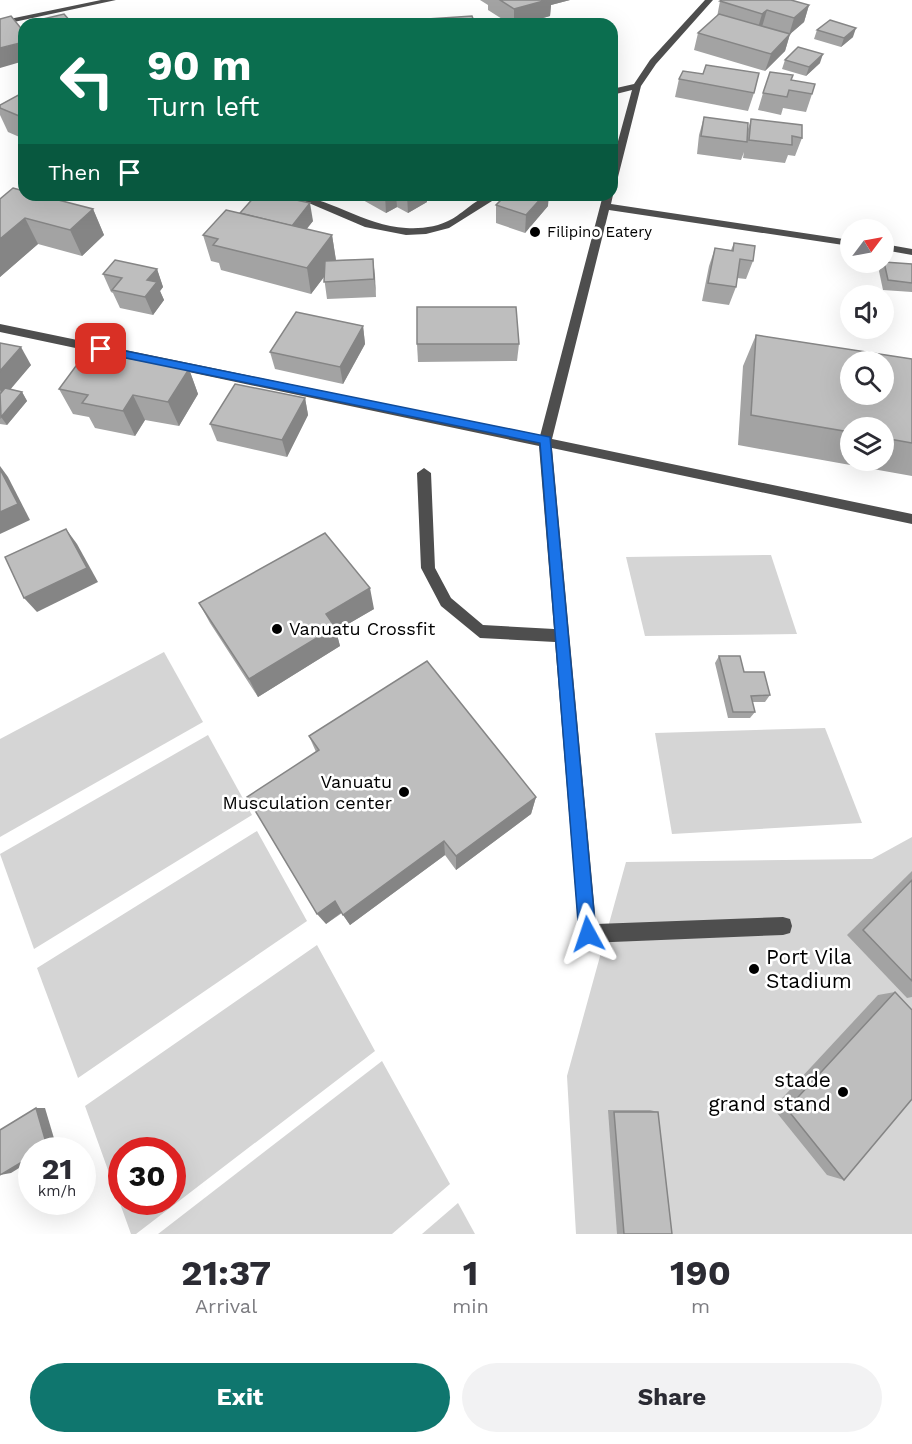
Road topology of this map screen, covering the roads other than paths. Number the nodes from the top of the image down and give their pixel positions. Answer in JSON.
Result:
{"nodes":[{"id":1,"x":112,"y":0,"type":"edge"},
{"id":2,"x":710,"y":0,"type":"edge"},
{"id":3,"x":24,"y":18,"type":"edge"},
{"id":4,"x":18,"y":19,"type":"edge"},
{"id":5,"x":0,"y":23,"type":"edge"},
{"id":6,"x":637,"y":86,"type":"junction"},
{"id":7,"x":618,"y":91,"type":"edge"},
{"id":8,"x":618,"y":158,"type":"edge"},
{"id":9,"x":310,"y":201,"type":"edge"},
{"id":10,"x":485,"y":201,"type":"edge"},
{"id":11,"x":607,"y":201,"type":"edge"},
{"id":12,"x":840,"y":241,"type":"edge"},
{"id":13,"x":894,"y":249,"type":"edge"},
{"id":14,"x":912,"y":252,"type":"edge"},
{"id":15,"x":0,"y":328,"type":"edge"},
{"id":16,"x":545,"y":440,"type":"junction"},
{"id":17,"x":424,"y":474,"type":"dead end"},
{"id":18,"x":912,"y":519,"type":"edge"},
{"id":19,"x":561,"y":636,"type":"junction"},
{"id":20,"x":783,"y":926,"type":"dead end"}],
"edges":[{"from":1,"to":3,"type":"street"},
{"from":2,"to":6,"type":"street"},
{"from":4,"to":5,"type":"street"},
{"from":6,"to":7,"type":"street"},
{"from":6,"to":8,"type":"street"},
{"from":9,"to":10,"type":"street"},
{"from":11,"to":12,"type":"street"},
{"from":11,"to":16,"type":"street"},
{"from":13,"to":14,"type":"street"},
{"from":15,"to":16,"type":"street"},
{"from":16,"to":18,"type":"street"},
{"from":16,"to":19,"type":"street"},
{"from":17,"to":19,"type":"street"},
{"from":19,"to":20,"type":"street"}]}
